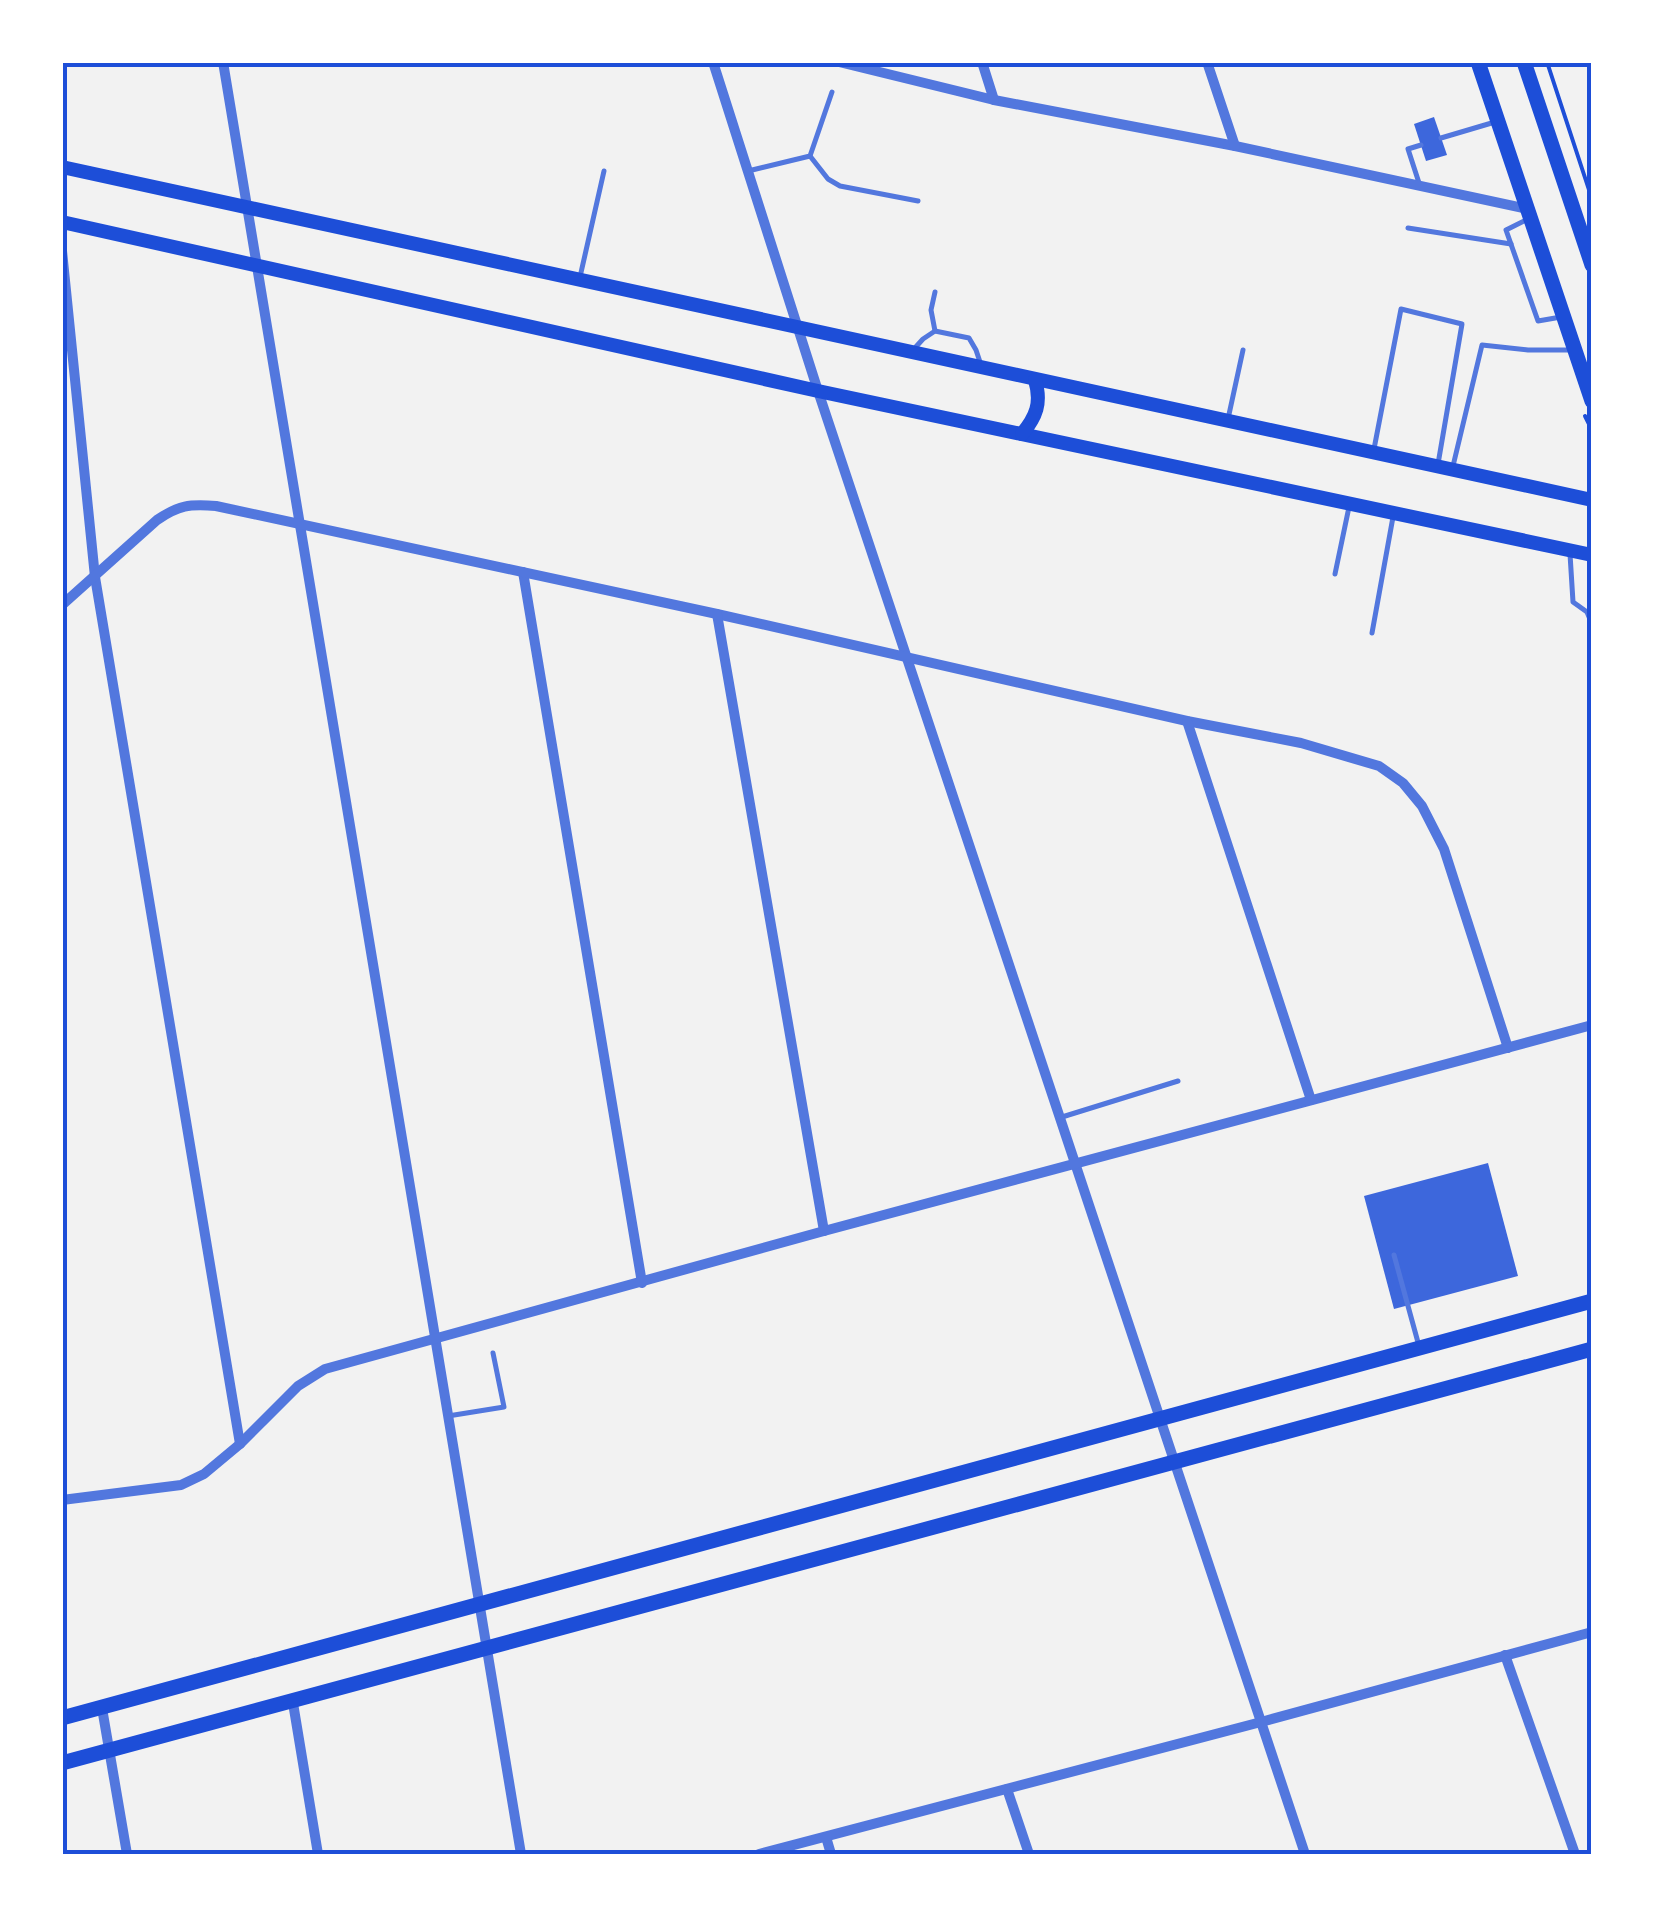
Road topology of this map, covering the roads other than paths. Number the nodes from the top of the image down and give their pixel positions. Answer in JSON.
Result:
{"nodes":[{"id":1,"x":223,"y":62,"type":"edge"},
{"id":2,"x":714,"y":62,"type":"edge"},
{"id":3,"x":839,"y":62,"type":"edge"},
{"id":4,"x":982,"y":62,"type":"edge"},
{"id":5,"x":1207,"y":62,"type":"edge"},
{"id":6,"x":1478,"y":62,"type":"edge"},
{"id":7,"x":1524,"y":62,"type":"edge"},
{"id":8,"x":832,"y":92,"type":"dead end"},
{"id":9,"x":994,"y":100,"type":"junction"},
{"id":10,"x":1498,"y":121,"type":"junction"},
{"id":11,"x":1441,"y":138,"type":"dead end"},
{"id":12,"x":1421,"y":145,"type":"dead end"},
{"id":13,"x":1235,"y":146,"type":"junction"},
{"id":14,"x":810,"y":156,"type":"junction"},
{"id":15,"x":62,"y":167,"type":"edge"},
{"id":16,"x":604,"y":171,"type":"dead end"},
{"id":17,"x":748,"y":171,"type":"junction"},
{"id":18,"x":1420,"y":186,"type":"junction"},
{"id":19,"x":918,"y":201,"type":"dead end"},
{"id":20,"x":247,"y":208,"type":"junction"},
{"id":21,"x":1530,"y":213,"type":"junction"},
{"id":22,"x":1584,"y":221,"type":"edge"},
{"id":23,"x":62,"y":222,"type":"edge"},
{"id":24,"x":1408,"y":228,"type":"dead end"},
{"id":25,"x":1512,"y":244,"type":"junction"},
{"id":26,"x":62,"y":251,"type":"edge"},
{"id":27,"x":256,"y":265,"type":"junction"},
{"id":28,"x":1592,"y":265,"type":"edge"},
{"id":29,"x":580,"y":280,"type":"junction"},
{"id":30,"x":936,"y":292,"type":"dead end"},
{"id":31,"x":1564,"y":316,"type":"junction"},
{"id":32,"x":798,"y":327,"type":"junction"},
{"id":33,"x":936,"y":330,"type":"junction"},
{"id":34,"x":1242,"y":350,"type":"dead end"},
{"id":35,"x":1575,"y":350,"type":"junction"},
{"id":36,"x":911,"y":352,"type":"junction"},
{"id":37,"x":982,"y":368,"type":"junction"},
{"id":38,"x":1034,"y":380,"type":"junction"},
{"id":39,"x":818,"y":391,"type":"junction"},
{"id":40,"x":1592,"y":401,"type":"edge"},
{"id":41,"x":1227,"y":422,"type":"junction"},
{"id":42,"x":1022,"y":434,"type":"junction"},
{"id":43,"x":1373,"y":453,"type":"junction"},
{"id":44,"x":1445,"y":468,"type":"junction"},
{"id":45,"x":1592,"y":500,"type":"edge"},
{"id":46,"x":1350,"y":504,"type":"junction"},
{"id":47,"x":1394,"y":514,"type":"junction"},
{"id":48,"x":298,"y":524,"type":"junction"},
{"id":49,"x":1570,"y":551,"type":"junction"},
{"id":50,"x":1592,"y":555,"type":"edge"},
{"id":51,"x":523,"y":572,"type":"junction"},
{"id":52,"x":1336,"y":574,"type":"dead end"},
{"id":53,"x":95,"y":577,"type":"junction"},
{"id":54,"x":62,"y":605,"type":"edge"},
{"id":55,"x":717,"y":614,"type":"junction"},
{"id":56,"x":1592,"y":624,"type":"edge"},
{"id":57,"x":1372,"y":633,"type":"dead end"},
{"id":58,"x":908,"y":659,"type":"junction"},
{"id":59,"x":1187,"y":721,"type":"junction"},
{"id":60,"x":1592,"y":1025,"type":"edge"},
{"id":61,"x":1508,"y":1048,"type":"junction"},
{"id":62,"x":1178,"y":1081,"type":"dead end"},
{"id":63,"x":1310,"y":1100,"type":"junction"},
{"id":64,"x":1060,"y":1118,"type":"junction"},
{"id":65,"x":1075,"y":1164,"type":"junction"},
{"id":66,"x":824,"y":1231,"type":"junction"},
{"id":67,"x":1394,"y":1255,"type":"dead end"},
{"id":68,"x":642,"y":1283,"type":"junction"},
{"id":69,"x":1592,"y":1302,"type":"edge"},
{"id":70,"x":435,"y":1340,"type":"junction"},
{"id":71,"x":1419,"y":1349,"type":"junction"},
{"id":72,"x":1592,"y":1349,"type":"edge"},
{"id":73,"x":493,"y":1353,"type":"dead end"},
{"id":74,"x":448,"y":1416,"type":"junction"},
{"id":75,"x":1160,"y":1420,"type":"junction"},
{"id":76,"x":240,"y":1444,"type":"junction"},
{"id":77,"x":1174,"y":1462,"type":"junction"},
{"id":78,"x":62,"y":1500,"type":"edge"},
{"id":79,"x":479,"y":1604,"type":"junction"},
{"id":80,"x":1592,"y":1632,"type":"edge"},
{"id":81,"x":487,"y":1650,"type":"junction"},
{"id":82,"x":1504,"y":1656,"type":"junction"},
{"id":83,"x":293,"y":1702,"type":"junction"},
{"id":84,"x":102,"y":1708,"type":"junction"},
{"id":85,"x":62,"y":1718,"type":"edge"},
{"id":86,"x":1260,"y":1722,"type":"junction"},
{"id":87,"x":110,"y":1752,"type":"junction"},
{"id":88,"x":62,"y":1763,"type":"edge"},
{"id":89,"x":1007,"y":1789,"type":"junction"},
{"id":90,"x":826,"y":1837,"type":"junction"},
{"id":91,"x":127,"y":1854,"type":"edge"},
{"id":92,"x":318,"y":1854,"type":"edge"},
{"id":93,"x":520,"y":1854,"type":"edge"},
{"id":94,"x":759,"y":1854,"type":"edge"},
{"id":95,"x":832,"y":1854,"type":"edge"},
{"id":96,"x":1029,"y":1854,"type":"edge"},
{"id":97,"x":1305,"y":1854,"type":"edge"},
{"id":98,"x":1576,"y":1854,"type":"edge"}],
"edges":[{"from":1,"to":20,"type":"street"},
{"from":2,"to":17,"type":"street"},
{"from":3,"to":9,"type":"street"},
{"from":4,"to":9,"type":"street"},
{"from":5,"to":13,"type":"street"},
{"from":6,"to":10,"type":"main road"},
{"from":7,"to":22,"type":"main road"},
{"from":8,"to":14,"type":"lane"},
{"from":9,"to":13,"type":"street"},
{"from":10,"to":11,"type":"lane"},
{"from":10,"to":21,"type":"main road"},
{"from":12,"to":18,"type":"lane"},
{"from":13,"to":18,"type":"street"},
{"from":14,"to":17,"type":"lane"},
{"from":14,"to":19,"type":"lane"},
{"from":15,"to":20,"type":"main road"},
{"from":16,"to":29,"type":"lane"},
{"from":17,"to":32,"type":"street"},
{"from":18,"to":21,"type":"street"},
{"from":20,"to":27,"type":"street"},
{"from":20,"to":29,"type":"main road"},
{"from":21,"to":25,"type":"lane"},
{"from":21,"to":31,"type":"main road"},
{"from":22,"to":28,"type":"main road"},
{"from":23,"to":27,"type":"main road"},
{"from":24,"to":25,"type":"lane"},
{"from":25,"to":31,"type":"lane"},
{"from":26,"to":53,"type":"street"},
{"from":27,"to":39,"type":"main road"},
{"from":27,"to":48,"type":"street"},
{"from":29,"to":32,"type":"main road"},
{"from":30,"to":33,"type":"lane"},
{"from":31,"to":35,"type":"main road"},
{"from":32,"to":36,"type":"main road"},
{"from":32,"to":39,"type":"street"},
{"from":33,"to":36,"type":"lane"},
{"from":33,"to":37,"type":"lane"},
{"from":34,"to":41,"type":"lane"},
{"from":35,"to":40,"type":"main road"},
{"from":35,"to":44,"type":"lane"},
{"from":36,"to":37,"type":"main road"},
{"from":37,"to":38,"type":"main road"},
{"from":38,"to":41,"type":"main road"},
{"from":38,"to":42,"type":"main road"},
{"from":39,"to":42,"type":"main road"},
{"from":39,"to":58,"type":"street"},
{"from":41,"to":43,"type":"main road"},
{"from":42,"to":46,"type":"main road"},
{"from":43,"to":44,"type":"main road"},
{"from":43,"to":44,"type":"lane"},
{"from":44,"to":45,"type":"main road"},
{"from":46,"to":47,"type":"main road"},
{"from":46,"to":52,"type":"lane"},
{"from":47,"to":49,"type":"main road"},
{"from":47,"to":57,"type":"lane"},
{"from":48,"to":51,"type":"street"},
{"from":48,"to":53,"type":"street"},
{"from":48,"to":70,"type":"street"},
{"from":49,"to":50,"type":"main road"},
{"from":49,"to":56,"type":"lane"},
{"from":51,"to":55,"type":"street"},
{"from":51,"to":68,"type":"street"},
{"from":53,"to":54,"type":"street"},
{"from":53,"to":76,"type":"street"},
{"from":55,"to":58,"type":"street"},
{"from":55,"to":66,"type":"street"},
{"from":58,"to":59,"type":"street"},
{"from":58,"to":64,"type":"street"},
{"from":59,"to":61,"type":"street"},
{"from":59,"to":63,"type":"street"},
{"from":60,"to":61,"type":"street"},
{"from":61,"to":63,"type":"street"},
{"from":62,"to":64,"type":"lane"},
{"from":63,"to":65,"type":"street"},
{"from":64,"to":65,"type":"street"},
{"from":65,"to":66,"type":"street"},
{"from":65,"to":75,"type":"street"},
{"from":66,"to":68,"type":"street"},
{"from":67,"to":71,"type":"lane"},
{"from":68,"to":70,"type":"street"},
{"from":69,"to":71,"type":"main road"},
{"from":70,"to":74,"type":"street"},
{"from":70,"to":76,"type":"street"},
{"from":71,"to":75,"type":"main road"},
{"from":72,"to":77,"type":"main road"},
{"from":73,"to":74,"type":"lane"},
{"from":74,"to":79,"type":"street"},
{"from":75,"to":77,"type":"street"},
{"from":75,"to":79,"type":"main road"},
{"from":76,"to":78,"type":"street"},
{"from":77,"to":81,"type":"main road"},
{"from":77,"to":86,"type":"street"},
{"from":79,"to":81,"type":"street"},
{"from":79,"to":84,"type":"main road"},
{"from":80,"to":82,"type":"street"},
{"from":81,"to":83,"type":"main road"},
{"from":81,"to":93,"type":"street"},
{"from":82,"to":86,"type":"street"},
{"from":82,"to":98,"type":"street"},
{"from":83,"to":87,"type":"main road"},
{"from":83,"to":92,"type":"street"},
{"from":84,"to":85,"type":"main road"},
{"from":84,"to":87,"type":"street"},
{"from":86,"to":89,"type":"street"},
{"from":86,"to":97,"type":"street"},
{"from":87,"to":88,"type":"main road"},
{"from":87,"to":91,"type":"street"},
{"from":89,"to":90,"type":"street"},
{"from":89,"to":96,"type":"street"},
{"from":90,"to":94,"type":"street"},
{"from":90,"to":95,"type":"street"}]}
